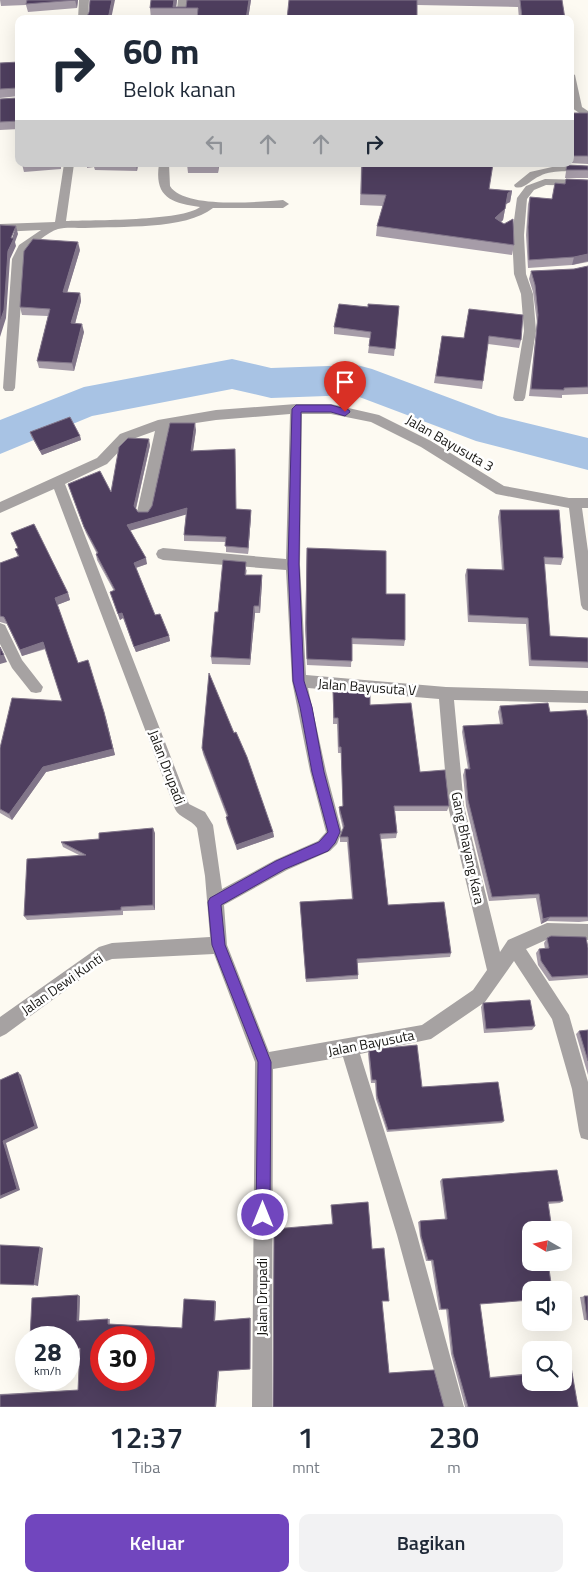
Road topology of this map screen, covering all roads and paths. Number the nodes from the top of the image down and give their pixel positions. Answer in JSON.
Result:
{"nodes":[{"id":1,"x":84,"y":0,"type":"edge"},
{"id":2,"x":183,"y":0,"type":"edge"},
{"id":3,"x":83,"y":15,"type":"edge"},
{"id":4,"x":181,"y":15,"type":"edge"},
{"id":5,"x":574,"y":94,"type":"edge"},
{"id":6,"x":588,"y":116,"type":"edge"},
{"id":7,"x":68,"y":167,"type":"edge"},
{"id":8,"x":164,"y":167,"type":"edge"},
{"id":9,"x":588,"y":169,"type":"edge"},
{"id":10,"x":588,"y":183,"type":"edge"},
{"id":11,"x":210,"y":204,"type":"junction"},
{"id":12,"x":283,"y":204,"type":"dead end"},
{"id":13,"x":57,"y":225,"type":"junction"},
{"id":14,"x":506,"y":226,"type":"edge"},
{"id":15,"x":0,"y":228,"type":"edge"},
{"id":16,"x":9,"y":388,"type":"dead end"},
{"id":17,"x":519,"y":398,"type":"dead end"},
{"id":18,"x":296,"y":409,"type":"junction"},
{"id":19,"x":163,"y":423,"type":"junction"},
{"id":20,"x":58,"y":482,"type":"junction"},
{"id":21,"x":581,"y":503,"type":"edge"},
{"id":22,"x":0,"y":508,"type":"edge"},
{"id":23,"x":144,"y":512,"type":"edge"},
{"id":24,"x":163,"y":554,"type":"dead end"},
{"id":25,"x":293,"y":564,"type":"junction"},
{"id":26,"x":588,"y":605,"type":"edge"},
{"id":27,"x":0,"y":629,"type":"edge"},
{"id":28,"x":299,"y":681,"type":"junction"},
{"id":29,"x":36,"y":687,"type":"dead end"},
{"id":30,"x":446,"y":693,"type":"junction"},
{"id":31,"x":588,"y":698,"type":"edge"},
{"id":32,"x":214,"y":902,"type":"junction"},
{"id":33,"x":588,"y":932,"type":"edge"},
{"id":34,"x":219,"y":945,"type":"junction"},
{"id":35,"x":514,"y":946,"type":"junction"},
{"id":36,"x":496,"y":972,"type":"junction"},
{"id":37,"x":0,"y":1028,"type":"edge"},
{"id":38,"x":349,"y":1048,"type":"junction"},
{"id":39,"x":264,"y":1062,"type":"junction"},
{"id":40,"x":588,"y":1131,"type":"edge"},
{"id":41,"x":262,"y":1407,"type":"edge"},
{"id":42,"x":454,"y":1407,"type":"edge"}],
"edges":[{"from":1,"to":3,"type":"street"},
{"from":2,"to":4,"type":"street"},
{"from":5,"to":6,"type":"street"},
{"from":7,"to":13,"type":"street"},
{"from":8,"to":11,"type":"street"},
{"from":9,"to":14,"type":"street"},
{"from":10,"to":17,"type":"street"},
{"from":11,"to":12,"type":"street"},
{"from":11,"to":13,"type":"street"},
{"from":13,"to":15,"type":"street"},
{"from":13,"to":16,"type":"street"},
{"from":18,"to":19,"type":"street"},
{"from":18,"to":21,"type":"street","name":"Jalan Bayusuta 3"},
{"from":18,"to":25,"type":"street","name":"Jalan Bayusuta V"},
{"from":19,"to":20,"type":"street"},
{"from":19,"to":23,"type":"street"},
{"from":20,"to":22,"type":"street"},
{"from":20,"to":32,"type":"street","name":"Jalan Drupadi"},
{"from":21,"to":26,"type":"street"},
{"from":24,"to":25,"type":"street"},
{"from":25,"to":28,"type":"street","name":"Jalan Bayusuta V"},
{"from":27,"to":29,"type":"street"},
{"from":28,"to":30,"type":"street","name":"Jalan Bayusuta V"},
{"from":28,"to":32,"type":"street"},
{"from":30,"to":31,"type":"street","name":"Jalan Bayusuta V"},
{"from":30,"to":36,"type":"street","name":"Gang Bhayang Kara"},
{"from":32,"to":34,"type":"street","name":"Jalan Drupadi"},
{"from":33,"to":35,"type":"street"},
{"from":34,"to":37,"type":"street","name":"Jalan Dewi Kunti"},
{"from":34,"to":39,"type":"street","name":"Jalan Drupadi"},
{"from":35,"to":36,"type":"street","name":"Jalan Bayusuta"},
{"from":35,"to":40,"type":"street"},
{"from":36,"to":38,"type":"street","name":"Jalan Bayusuta"},
{"from":38,"to":39,"type":"street","name":"Jalan Bayusuta"},
{"from":38,"to":42,"type":"street"},
{"from":39,"to":41,"type":"street","name":"Jalan Drupadi"}]}
